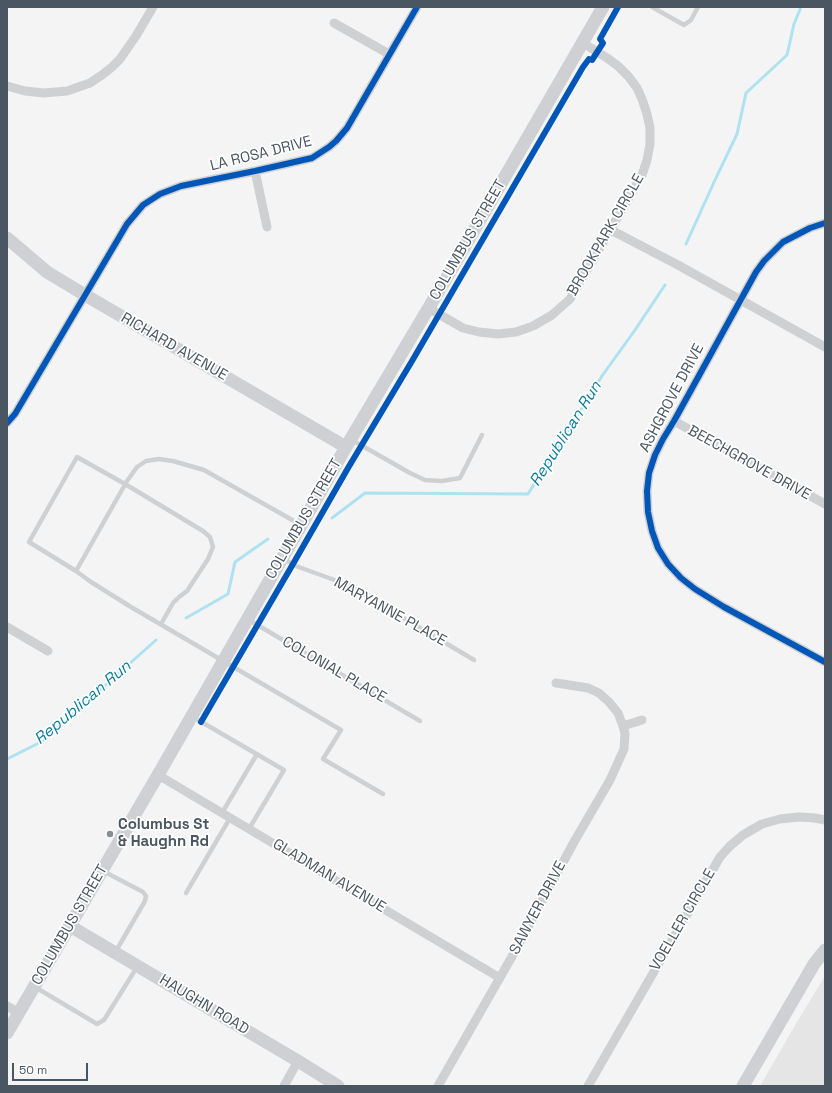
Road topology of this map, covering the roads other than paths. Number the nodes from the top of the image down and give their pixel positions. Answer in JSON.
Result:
{"nodes":[{"id":1,"x":153,"y":7,"type":"edge"},
{"id":2,"x":417,"y":7,"type":"edge"},
{"id":3,"x":603,"y":7,"type":"edge"},
{"id":4,"x":652,"y":7,"type":"edge"},
{"id":5,"x":698,"y":7,"type":"edge"},
{"id":6,"x":334,"y":23,"type":"dead end"},
{"id":7,"x":583,"y":43,"type":"junction"},
{"id":8,"x":389,"y":54,"type":"junction"},
{"id":9,"x":7,"y":86,"type":"edge"},
{"id":10,"x":255,"y":171,"type":"junction"},
{"id":11,"x":825,"y":223,"type":"edge"},
{"id":12,"x":267,"y":227,"type":"dead end"},
{"id":13,"x":611,"y":230,"type":"junction"},
{"id":14,"x":7,"y":238,"type":"edge"},
{"id":15,"x":85,"y":295,"type":"junction"},
{"id":16,"x":740,"y":300,"type":"junction"},
{"id":17,"x":428,"y":308,"type":"junction"},
{"id":18,"x":825,"y":346,"type":"edge"},
{"id":19,"x":674,"y":421,"type":"junction"},
{"id":20,"x":7,"y":423,"type":"edge"},
{"id":21,"x":482,"y":435,"type":"dead end"},
{"id":22,"x":348,"y":443,"type":"junction"},
{"id":23,"x":125,"y":484,"type":"junction"},
{"id":24,"x":825,"y":504,"type":"edge"},
{"id":25,"x":301,"y":526,"type":"junction"},
{"id":26,"x":282,"y":558,"type":"junction"},
{"id":27,"x":76,"y":571,"type":"junction"},
{"id":28,"x":247,"y":619,"type":"junction"},
{"id":29,"x":161,"y":624,"type":"junction"},
{"id":30,"x":7,"y":627,"type":"edge"},
{"id":31,"x":48,"y":651,"type":"dead end"},
{"id":32,"x":474,"y":660,"type":"dead end"},
{"id":33,"x":223,"y":661,"type":"junction"},
{"id":34,"x":825,"y":662,"type":"edge"},
{"id":35,"x":556,"y":683,"type":"dead end"},
{"id":36,"x":191,"y":716,"type":"junction"},
{"id":37,"x":642,"y":720,"type":"dead end"},
{"id":38,"x":420,"y":721,"type":"dead end"},
{"id":39,"x":623,"y":726,"type":"junction"},
{"id":40,"x":257,"y":754,"type":"junction"},
{"id":41,"x":158,"y":775,"type":"junction"},
{"id":42,"x":383,"y":794,"type":"dead end"},
{"id":43,"x":222,"y":813,"type":"junction"},
{"id":44,"x":230,"y":818,"type":"junction"},
{"id":45,"x":825,"y":820,"type":"edge"},
{"id":46,"x":249,"y":829,"type":"junction"},
{"id":47,"x":102,"y":871,"type":"junction"},
{"id":48,"x":186,"y":893,"type":"dead end"},
{"id":49,"x":70,"y":926,"type":"junction"},
{"id":50,"x":825,"y":950,"type":"edge"},
{"id":51,"x":115,"y":952,"type":"junction"},
{"id":52,"x":138,"y":966,"type":"junction"},
{"id":53,"x":500,"y":978,"type":"junction"},
{"id":54,"x":34,"y":987,"type":"junction"},
{"id":55,"x":7,"y":1006,"type":"edge"},
{"id":56,"x":18,"y":1013,"type":"junction"},
{"id":57,"x":7,"y":1033,"type":"edge"},
{"id":58,"x":298,"y":1061,"type":"junction"},
{"id":59,"x":284,"y":1086,"type":"edge"},
{"id":60,"x":338,"y":1086,"type":"edge"},
{"id":61,"x":438,"y":1086,"type":"edge"},
{"id":62,"x":588,"y":1086,"type":"edge"},
{"id":63,"x":743,"y":1086,"type":"edge"}],
"edges":[{"from":1,"to":9,"type":"street"},
{"from":2,"to":8,"type":"street","name":"LA ROSA DRIVE"},
{"from":3,"to":7,"type":"main road","name":"COLUMBUS STREET"},
{"from":4,"to":5,"type":"lane"},
{"from":6,"to":8,"type":"street"},
{"from":7,"to":13,"type":"street","name":"BROOKPARK CIRCLE"},
{"from":7,"to":17,"type":"main road","name":"COLUMBUS STREET"},
{"from":8,"to":10,"type":"street","name":"LA ROSA DRIVE"},
{"from":10,"to":12,"type":"street"},
{"from":10,"to":15,"type":"street","name":"LA ROSA DRIVE"},
{"from":11,"to":16,"type":"street","name":"ASHGROVE DRIVE"},
{"from":13,"to":16,"type":"street"},
{"from":13,"to":17,"type":"street","name":"BROOKPARK CIRCLE"},
{"from":14,"to":15,"type":"main road","name":"RICHARD AVENUE"},
{"from":15,"to":20,"type":"street","name":"LA ROSA DRIVE"},
{"from":15,"to":22,"type":"main road","name":"RICHARD AVENUE"},
{"from":16,"to":18,"type":"street"},
{"from":16,"to":19,"type":"street","name":"ASHGROVE DRIVE"},
{"from":17,"to":22,"type":"main road","name":"COLUMBUS STREET"},
{"from":19,"to":24,"type":"street","name":"BEECHGROVE DRIVE"},
{"from":19,"to":34,"type":"street","name":"ASHGROVE DRIVE"},
{"from":21,"to":22,"type":"lane"},
{"from":22,"to":25,"type":"main road","name":"COLUMBUS STREET"},
{"from":23,"to":25,"type":"lane"},
{"from":23,"to":27,"type":"lane"},
{"from":23,"to":27,"type":"lane"},
{"from":23,"to":29,"type":"lane"},
{"from":25,"to":26,"type":"main road","name":"COLUMBUS STREET"},
{"from":26,"to":28,"type":"main road","name":"COLUMBUS STREET"},
{"from":26,"to":32,"type":"lane","name":"MARYANNE PLACE"},
{"from":27,"to":29,"type":"lane"},
{"from":28,"to":33,"type":"main road","name":"COLUMBUS STREET"},
{"from":28,"to":38,"type":"lane","name":"COLONIAL PLACE"},
{"from":29,"to":33,"type":"lane"},
{"from":30,"to":31,"type":"street"},
{"from":33,"to":36,"type":"main road","name":"COLUMBUS STREET"},
{"from":33,"to":42,"type":"lane"},
{"from":35,"to":39,"type":"street","name":"SAWYER DRIVE"},
{"from":36,"to":40,"type":"lane"},
{"from":36,"to":41,"type":"main road","name":"COLUMBUS STREET"},
{"from":37,"to":39,"type":"street"},
{"from":39,"to":53,"type":"street","name":"SAWYER DRIVE"},
{"from":40,"to":43,"type":"lane"},
{"from":40,"to":46,"type":"lane"},
{"from":41,"to":43,"type":"street","name":"GLADMAN AVENUE"},
{"from":41,"to":47,"type":"main road","name":"COLUMBUS STREET"},
{"from":43,"to":44,"type":"street","name":"GLADMAN AVENUE"},
{"from":44,"to":46,"type":"street","name":"GLADMAN AVENUE"},
{"from":44,"to":48,"type":"lane"},
{"from":45,"to":62,"type":"street","name":"VOELLER CIRCLE"},
{"from":46,"to":53,"type":"street","name":"GLADMAN AVENUE"},
{"from":47,"to":49,"type":"main road","name":"COLUMBUS STREET"},
{"from":47,"to":51,"type":"lane"},
{"from":49,"to":51,"type":"main road","name":"HAUGHN ROAD"},
{"from":49,"to":54,"type":"main road","name":"COLUMBUS STREET"},
{"from":50,"to":63,"type":"main road"},
{"from":51,"to":52,"type":"main road","name":"HAUGHN ROAD"},
{"from":52,"to":54,"type":"lane"},
{"from":52,"to":58,"type":"main road","name":"HAUGHN ROAD"},
{"from":53,"to":61,"type":"street","name":"SAWYER DRIVE"},
{"from":54,"to":56,"type":"main road","name":"COLUMBUS STREET"},
{"from":55,"to":56,"type":"street"},
{"from":56,"to":57,"type":"main road","name":"COLUMBUS STREET"},
{"from":58,"to":59,"type":"street"},
{"from":58,"to":60,"type":"main road","name":"HAUGHN ROAD"}]}
